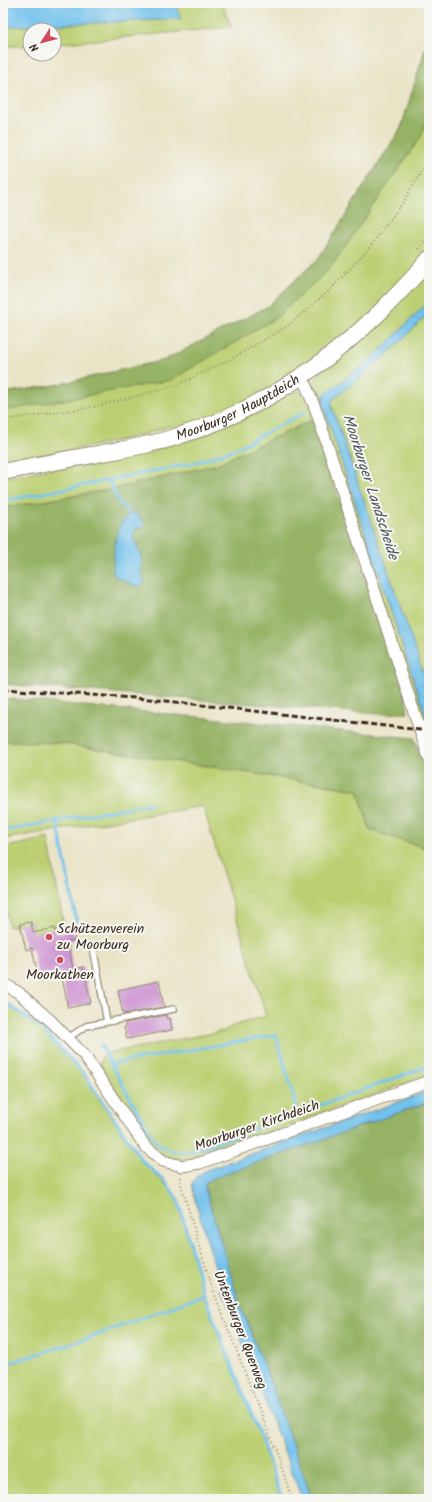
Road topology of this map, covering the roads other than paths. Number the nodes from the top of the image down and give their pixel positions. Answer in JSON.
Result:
{"nodes":[{"id":1,"x":423,"y":256,"type":"edge"},
{"id":2,"x":302,"y":376,"type":"junction"},
{"id":3,"x":3,"y":472,"type":"edge"},
{"id":4,"x":429,"y":758,"type":"edge"},
{"id":5,"x":93,"y":947,"type":"dead end"},
{"id":6,"x":3,"y":983,"type":"edge"},
{"id":7,"x":174,"y":1009,"type":"dead end"},
{"id":8,"x":107,"y":1022,"type":"junction"},
{"id":9,"x":68,"y":1038,"type":"junction"},
{"id":10,"x":429,"y":1081,"type":"edge"}],
"edges":[{"from":1,"to":2,"type":"main road","name":"Moorburger Hauptdeich"},
{"from":2,"to":3,"type":"main road","name":"Moorburger Hauptdeich"},
{"from":2,"to":4,"type":"street"},
{"from":5,"to":8,"type":"lane"},
{"from":6,"to":9,"type":"street","name":"Moorburger Kirchdeich"},
{"from":7,"to":8,"type":"lane"},
{"from":8,"to":9,"type":"lane"},
{"from":9,"to":10,"type":"street","name":"Moorburger Kirchdeich"}]}
